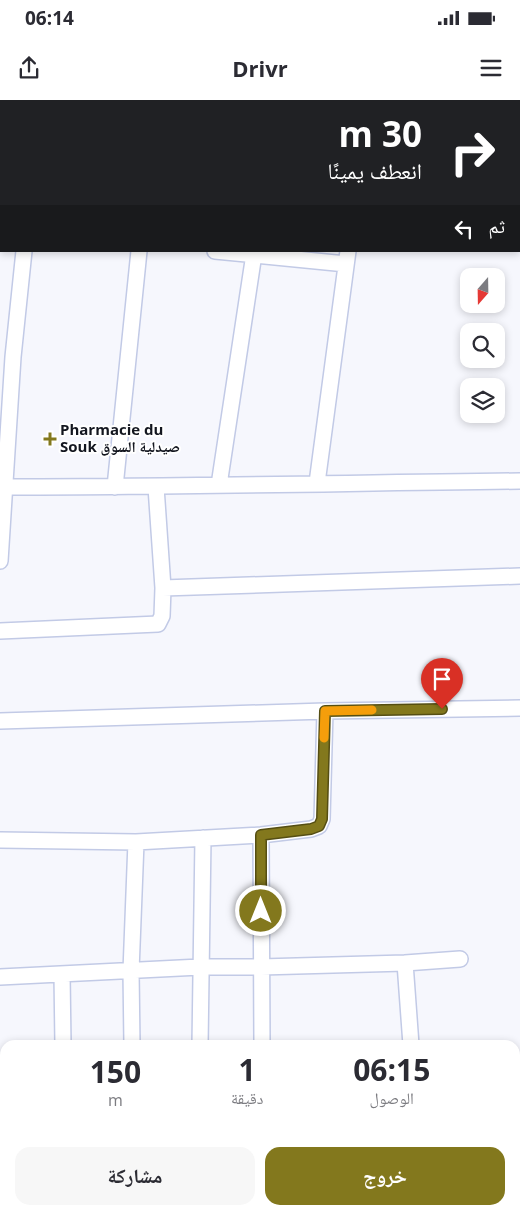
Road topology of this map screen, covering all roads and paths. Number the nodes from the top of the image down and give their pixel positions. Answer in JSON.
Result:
{"nodes":[{"id":1,"x":24,"y":252,"type":"edge"},
{"id":2,"x":139,"y":252,"type":"edge"},
{"id":3,"x":228,"y":252,"type":"edge"},
{"id":4,"x":254,"y":254,"type":"junction"},
{"id":5,"x":347,"y":258,"type":"edge"},
{"id":6,"x":7,"y":357,"type":"edge"},
{"id":7,"x":520,"y":481,"type":"edge"},
{"id":8,"x":317,"y":483,"type":"junction"},
{"id":9,"x":219,"y":485,"type":"junction"},
{"id":10,"x":156,"y":486,"type":"junction"},
{"id":11,"x":4,"y":487,"type":"junction"},
{"id":12,"x":115,"y":487,"type":"junction"},
{"id":13,"x":0,"y":561,"type":"edge"},
{"id":14,"x":520,"y":576,"type":"edge"},
{"id":15,"x":163,"y":588,"type":"junction"},
{"id":16,"x":0,"y":631,"type":"edge"},
{"id":17,"x":520,"y":708,"type":"edge"},
{"id":18,"x":325,"y":711,"type":"junction"},
{"id":19,"x":0,"y":721,"type":"edge"},
{"id":20,"x":261,"y":835,"type":"junction"},
{"id":21,"x":203,"y":838,"type":"junction"},
{"id":22,"x":0,"y":840,"type":"edge"},
{"id":23,"x":136,"y":842,"type":"junction"},
{"id":24,"x":460,"y":959,"type":"dead end"},
{"id":25,"x":405,"y":963,"type":"junction"},
{"id":26,"x":200,"y":967,"type":"junction"},
{"id":27,"x":261,"y":967,"type":"junction"},
{"id":28,"x":131,"y":971,"type":"junction"},
{"id":29,"x":62,"y":974,"type":"junction"},
{"id":30,"x":0,"y":977,"type":"edge"},
{"id":31,"x":63,"y":1040,"type":"edge"},
{"id":32,"x":132,"y":1040,"type":"edge"},
{"id":33,"x":200,"y":1040,"type":"edge"},
{"id":34,"x":262,"y":1040,"type":"edge"},
{"id":35,"x":411,"y":1040,"type":"edge"}],
"edges":[{"from":1,"to":6,"type":"street"},
{"from":2,"to":12,"type":"street"},
{"from":3,"to":4,"type":"street"},
{"from":4,"to":5,"type":"street"},
{"from":4,"to":9,"type":"street"},
{"from":5,"to":8,"type":"street"},
{"from":6,"to":11,"type":"street"},
{"from":7,"to":8,"type":"street"},
{"from":8,"to":9,"type":"street"},
{"from":9,"to":10,"type":"street"},
{"from":10,"to":12,"type":"street"},
{"from":10,"to":15,"type":"street"},
{"from":11,"to":12,"type":"street"},
{"from":11,"to":13,"type":"street"},
{"from":14,"to":15,"type":"street"},
{"from":15,"to":16,"type":"street"},
{"from":17,"to":18,"type":"street"},
{"from":18,"to":19,"type":"street"},
{"from":18,"to":20,"type":"street"},
{"from":20,"to":21,"type":"street"},
{"from":20,"to":27,"type":"street"},
{"from":21,"to":23,"type":"street"},
{"from":21,"to":26,"type":"street"},
{"from":22,"to":23,"type":"street"},
{"from":23,"to":28,"type":"street"},
{"from":24,"to":25,"type":"street"},
{"from":25,"to":27,"type":"street"},
{"from":25,"to":35,"type":"street"},
{"from":26,"to":27,"type":"street"},
{"from":26,"to":28,"type":"street"},
{"from":26,"to":33,"type":"street"},
{"from":27,"to":34,"type":"street"},
{"from":28,"to":29,"type":"street"},
{"from":28,"to":32,"type":"street"},
{"from":29,"to":30,"type":"street"},
{"from":29,"to":31,"type":"street"}]}
